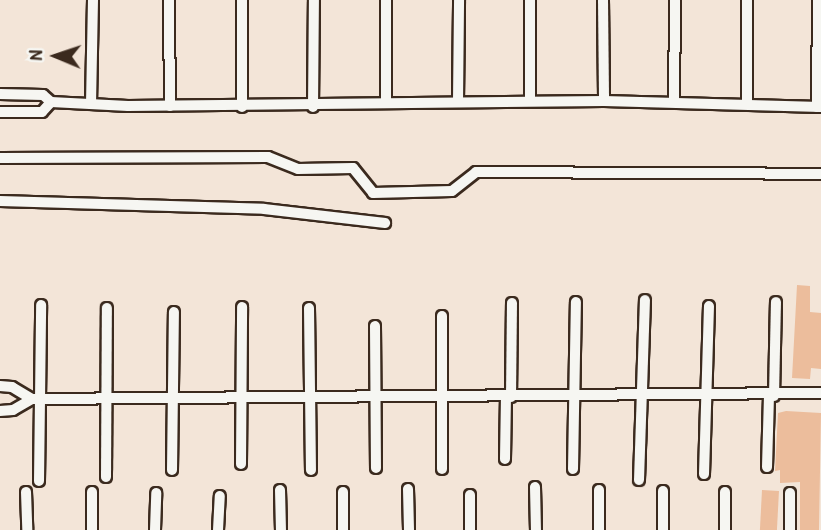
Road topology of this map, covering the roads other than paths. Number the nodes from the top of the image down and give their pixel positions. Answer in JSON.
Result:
{"nodes":[{"id":1,"x":93,"y":0,"type":"edge"},
{"id":2,"x":169,"y":0,"type":"edge"},
{"id":3,"x":242,"y":0,"type":"edge"},
{"id":4,"x":314,"y":0,"type":"edge"},
{"id":5,"x":386,"y":0,"type":"edge"},
{"id":6,"x":459,"y":0,"type":"edge"},
{"id":7,"x":530,"y":0,"type":"edge"},
{"id":8,"x":603,"y":0,"type":"edge"},
{"id":9,"x":675,"y":0,"type":"edge"},
{"id":10,"x":747,"y":0,"type":"edge"},
{"id":11,"x":818,"y":0,"type":"edge"},
{"id":12,"x":0,"y":94,"type":"edge"},
{"id":13,"x":458,"y":101,"type":"junction"},
{"id":14,"x":530,"y":101,"type":"junction"},
{"id":15,"x":604,"y":101,"type":"junction"},
{"id":16,"x":674,"y":101,"type":"junction"},
{"id":17,"x":51,"y":102,"type":"junction"},
{"id":18,"x":386,"y":102,"type":"junction"},
{"id":19,"x":747,"y":102,"type":"junction"},
{"id":20,"x":91,"y":104,"type":"junction"},
{"id":21,"x":170,"y":106,"type":"junction"},
{"id":22,"x":242,"y":107,"type":"junction"},
{"id":23,"x":313,"y":107,"type":"junction"},
{"id":24,"x":819,"y":107,"type":"edge"},
{"id":25,"x":0,"y":112,"type":"edge"},
{"id":26,"x":0,"y":158,"type":"edge"},
{"id":27,"x":821,"y":174,"type":"edge"},
{"id":28,"x":0,"y":201,"type":"edge"},
{"id":29,"x":385,"y":223,"type":"dead end"},
{"id":30,"x":645,"y":300,"type":"dead end"},
{"id":31,"x":576,"y":302,"type":"dead end"},
{"id":32,"x":776,"y":302,"type":"dead end"},
{"id":33,"x":512,"y":303,"type":"dead end"},
{"id":34,"x":41,"y":305,"type":"dead end"},
{"id":35,"x":709,"y":306,"type":"dead end"},
{"id":36,"x":242,"y":307,"type":"dead end"},
{"id":37,"x":107,"y":308,"type":"dead end"},
{"id":38,"x":309,"y":308,"type":"dead end"},
{"id":39,"x":174,"y":312,"type":"dead end"},
{"id":40,"x":442,"y":316,"type":"dead end"},
{"id":41,"x":376,"y":326,"type":"dead end"},
{"id":42,"x":0,"y":386,"type":"edge"},
{"id":43,"x":821,"y":393,"type":"edge"},
{"id":44,"x":771,"y":396,"type":"junction"},
{"id":45,"x":508,"y":397,"type":"junction"},
{"id":46,"x":640,"y":397,"type":"junction"},
{"id":47,"x":706,"y":397,"type":"junction"},
{"id":48,"x":174,"y":398,"type":"junction"},
{"id":49,"x":241,"y":398,"type":"junction"},
{"id":50,"x":310,"y":398,"type":"junction"},
{"id":51,"x":376,"y":398,"type":"junction"},
{"id":52,"x":442,"y":398,"type":"junction"},
{"id":53,"x":574,"y":398,"type":"junction"},
{"id":54,"x":36,"y":399,"type":"junction"},
{"id":55,"x":106,"y":399,"type":"junction"},
{"id":56,"x":0,"y":411,"type":"edge"},
{"id":57,"x":505,"y":459,"type":"dead end"},
{"id":58,"x":241,"y":464,"type":"dead end"},
{"id":59,"x":767,"y":467,"type":"dead end"},
{"id":60,"x":376,"y":468,"type":"dead end"},
{"id":61,"x":442,"y":469,"type":"dead end"},
{"id":62,"x":573,"y":469,"type":"dead end"},
{"id":63,"x":172,"y":470,"type":"dead end"},
{"id":64,"x":311,"y":470,"type":"dead end"},
{"id":65,"x":704,"y":474,"type":"dead end"},
{"id":66,"x":106,"y":477,"type":"dead end"},
{"id":67,"x":639,"y":480,"type":"dead end"},
{"id":68,"x":39,"y":481,"type":"dead end"},
{"id":69,"x":536,"y":487,"type":"dead end"},
{"id":70,"x":280,"y":489,"type":"dead end"},
{"id":71,"x":408,"y":489,"type":"dead end"},
{"id":72,"x":599,"y":490,"type":"dead end"},
{"id":73,"x":663,"y":491,"type":"dead end"},
{"id":74,"x":26,"y":492,"type":"dead end"},
{"id":75,"x":92,"y":492,"type":"dead end"},
{"id":76,"x":342,"y":492,"type":"dead end"},
{"id":77,"x":725,"y":492,"type":"dead end"},
{"id":78,"x":156,"y":493,"type":"dead end"},
{"id":79,"x":790,"y":493,"type":"dead end"},
{"id":80,"x":470,"y":495,"type":"dead end"},
{"id":81,"x":220,"y":496,"type":"dead end"},
{"id":82,"x":27,"y":530,"type":"edge"},
{"id":83,"x":92,"y":530,"type":"edge"},
{"id":84,"x":155,"y":530,"type":"edge"},
{"id":85,"x":218,"y":530,"type":"edge"},
{"id":86,"x":281,"y":530,"type":"edge"},
{"id":87,"x":343,"y":530,"type":"edge"},
{"id":88,"x":409,"y":530,"type":"edge"},
{"id":89,"x":470,"y":530,"type":"edge"},
{"id":90,"x":536,"y":530,"type":"edge"},
{"id":91,"x":599,"y":530,"type":"edge"},
{"id":92,"x":663,"y":530,"type":"edge"},
{"id":93,"x":726,"y":530,"type":"edge"},
{"id":94,"x":790,"y":530,"type":"edge"}],
"edges":[{"from":1,"to":20,"type":"street"},
{"from":2,"to":21,"type":"street"},
{"from":3,"to":22,"type":"street"},
{"from":4,"to":23,"type":"street"},
{"from":5,"to":18,"type":"street"},
{"from":6,"to":13,"type":"street"},
{"from":7,"to":14,"type":"street"},
{"from":8,"to":15,"type":"street"},
{"from":9,"to":16,"type":"street"},
{"from":10,"to":19,"type":"street"},
{"from":11,"to":24,"type":"street"},
{"from":12,"to":17,"type":"street"},
{"from":13,"to":14,"type":"street"},
{"from":13,"to":18,"type":"street"},
{"from":14,"to":15,"type":"street"},
{"from":15,"to":16,"type":"street"},
{"from":16,"to":19,"type":"street"},
{"from":17,"to":20,"type":"street"},
{"from":17,"to":25,"type":"street"},
{"from":18,"to":23,"type":"street"},
{"from":19,"to":24,"type":"street"},
{"from":20,"to":21,"type":"street"},
{"from":21,"to":22,"type":"street"},
{"from":22,"to":23,"type":"street"},
{"from":26,"to":27,"type":"street"},
{"from":28,"to":29,"type":"street"},
{"from":30,"to":46,"type":"street"},
{"from":31,"to":53,"type":"street"},
{"from":32,"to":44,"type":"street"},
{"from":33,"to":45,"type":"street"},
{"from":34,"to":54,"type":"street"},
{"from":35,"to":47,"type":"street"},
{"from":36,"to":49,"type":"street"},
{"from":37,"to":55,"type":"street"},
{"from":38,"to":50,"type":"street"},
{"from":39,"to":48,"type":"street"},
{"from":40,"to":52,"type":"street"},
{"from":41,"to":51,"type":"street"},
{"from":42,"to":54,"type":"street"},
{"from":43,"to":44,"type":"street"},
{"from":44,"to":47,"type":"street"},
{"from":44,"to":59,"type":"street"},
{"from":45,"to":52,"type":"street"},
{"from":45,"to":53,"type":"street"},
{"from":45,"to":57,"type":"street"},
{"from":46,"to":47,"type":"street"},
{"from":46,"to":53,"type":"street"},
{"from":46,"to":67,"type":"street"},
{"from":47,"to":65,"type":"street"},
{"from":48,"to":49,"type":"street"},
{"from":48,"to":55,"type":"street"},
{"from":48,"to":63,"type":"street"},
{"from":49,"to":50,"type":"street"},
{"from":49,"to":58,"type":"street"},
{"from":50,"to":51,"type":"street"},
{"from":50,"to":64,"type":"street"},
{"from":51,"to":52,"type":"street"},
{"from":51,"to":60,"type":"street"},
{"from":52,"to":61,"type":"street"},
{"from":53,"to":62,"type":"street"},
{"from":54,"to":55,"type":"street"},
{"from":54,"to":56,"type":"street"},
{"from":54,"to":68,"type":"street"},
{"from":55,"to":66,"type":"street"},
{"from":69,"to":90,"type":"street"},
{"from":70,"to":86,"type":"street"},
{"from":71,"to":88,"type":"street"},
{"from":72,"to":91,"type":"street"},
{"from":73,"to":92,"type":"street"},
{"from":74,"to":82,"type":"street"},
{"from":75,"to":83,"type":"street"},
{"from":76,"to":87,"type":"street"},
{"from":77,"to":93,"type":"street"},
{"from":78,"to":84,"type":"street"},
{"from":79,"to":94,"type":"street"},
{"from":80,"to":89,"type":"street"},
{"from":81,"to":85,"type":"street"}]}
